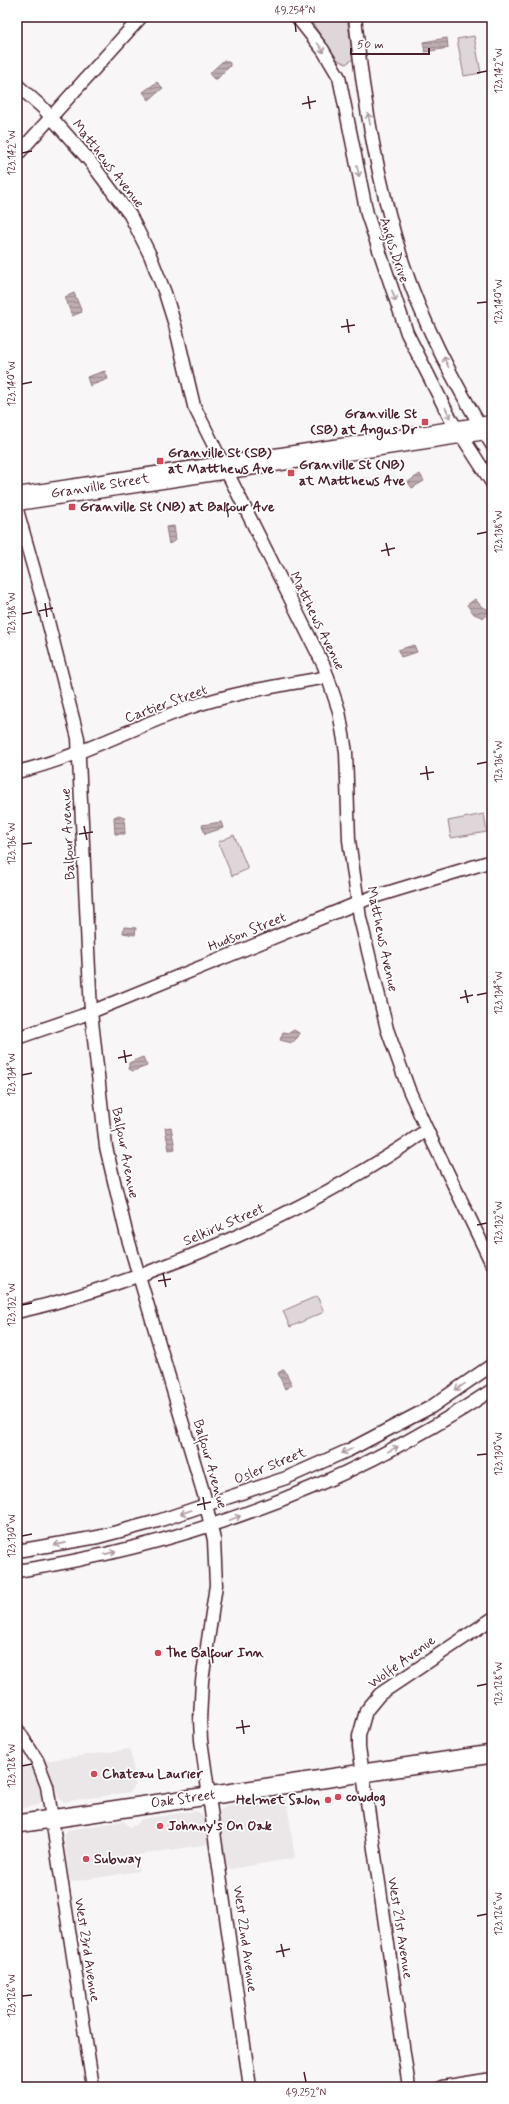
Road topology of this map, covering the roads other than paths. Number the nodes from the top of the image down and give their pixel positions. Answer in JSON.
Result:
{"nodes":[{"id":1,"x":141,"y":17,"type":"edge"},
{"id":2,"x":297,"y":17,"type":"edge"},
{"id":3,"x":355,"y":17,"type":"edge"},
{"id":4,"x":361,"y":73,"type":"junction"},
{"id":5,"x":339,"y":77,"type":"junction"},
{"id":6,"x":17,"y":85,"type":"edge"},
{"id":7,"x":50,"y":117,"type":"junction"},
{"id":8,"x":17,"y":155,"type":"edge"},
{"id":9,"x":459,"y":432,"type":"junction"},
{"id":10,"x":489,"y":433,"type":"edge"},
{"id":11,"x":223,"y":468,"type":"junction"},
{"id":12,"x":492,"y":483,"type":"edge"},
{"id":13,"x":17,"y":499,"type":"edge"},
{"id":14,"x":17,"y":510,"type":"edge"},
{"id":15,"x":328,"y":677,"type":"junction"},
{"id":16,"x":79,"y":752,"type":"junction"},
{"id":17,"x":17,"y":772,"type":"edge"},
{"id":18,"x":492,"y":861,"type":"edge"},
{"id":19,"x":358,"y":902,"type":"junction"},
{"id":20,"x":91,"y":1012,"type":"junction"},
{"id":21,"x":17,"y":1038,"type":"edge"},
{"id":22,"x":427,"y":1130,"type":"junction"},
{"id":23,"x":492,"y":1264,"type":"edge"},
{"id":24,"x":139,"y":1276,"type":"junction"},
{"id":25,"x":17,"y":1312,"type":"edge"},
{"id":26,"x":492,"y":1365,"type":"edge"},
{"id":27,"x":492,"y":1390,"type":"edge"},
{"id":28,"x":206,"y":1506,"type":"junction"},
{"id":29,"x":211,"y":1526,"type":"junction"},
{"id":30,"x":17,"y":1551,"type":"edge"},
{"id":31,"x":17,"y":1571,"type":"edge"},
{"id":32,"x":492,"y":1619,"type":"edge"},
{"id":33,"x":17,"y":1729,"type":"edge"},
{"id":34,"x":492,"y":1754,"type":"edge"},
{"id":35,"x":362,"y":1774,"type":"junction"},
{"id":36,"x":208,"y":1795,"type":"junction"},
{"id":37,"x":53,"y":1818,"type":"junction"},
{"id":38,"x":17,"y":1824,"type":"edge"},
{"id":39,"x":492,"y":2079,"type":"edge"},
{"id":40,"x":93,"y":2087,"type":"edge"},
{"id":41,"x":250,"y":2087,"type":"edge"},
{"id":42,"x":409,"y":2087,"type":"edge"},
{"id":43,"x":442,"y":2087,"type":"edge"}],
"edges":[{"from":1,"to":7,"type":"street"},
{"from":2,"to":5,"type":"street","name":"Angus Drive","one_way":true},
{"from":3,"to":4,"type":"street","name":"Angus Drive"},
{"from":4,"to":5,"type":"street"},
{"from":10,"to":4,"type":"street","name":"Angus Drive","one_way":true},
{"from":5,"to":9,"type":"street","name":"Angus Drive","one_way":true},
{"from":6,"to":7,"type":"street","name":"Matthews Avenue"},
{"from":7,"to":8,"type":"street"},
{"from":7,"to":11,"type":"street","name":"Matthews Avenue"},
{"from":9,"to":10,"type":"highway","name":"Granville Street"},
{"from":9,"to":11,"type":"highway","name":"Granville Street"},
{"from":9,"to":12,"type":"street","name":"Angus Drive"},
{"from":11,"to":13,"type":"highway","name":"Granville Street"},
{"from":11,"to":15,"type":"street","name":"Matthews Avenue"},
{"from":14,"to":16,"type":"street","name":"Balfour Avenue"},
{"from":15,"to":16,"type":"street","name":"Cartier Street"},
{"from":15,"to":19,"type":"street","name":"Matthews Avenue"},
{"from":16,"to":17,"type":"street","name":"Cartier Street"},
{"from":16,"to":20,"type":"street","name":"Balfour Avenue"},
{"from":18,"to":19,"type":"street","name":"Hudson Street"},
{"from":19,"to":20,"type":"street","name":"Hudson Street"},
{"from":19,"to":22,"type":"street","name":"Matthews Avenue"},
{"from":20,"to":21,"type":"street","name":"Hudson Street"},
{"from":20,"to":24,"type":"street","name":"Balfour Avenue"},
{"from":22,"to":23,"type":"street","name":"Matthews Avenue"},
{"from":22,"to":24,"type":"street","name":"Selkirk Street"},
{"from":24,"to":25,"type":"street","name":"Selkirk Street"},
{"from":24,"to":28,"type":"street","name":"Balfour Avenue"},
{"from":26,"to":28,"type":"street","name":"Osler Street","one_way":true},
{"from":29,"to":27,"type":"street","one_way":true},
{"from":28,"to":29,"type":"street","name":"Balfour Avenue"},
{"from":28,"to":30,"type":"street","name":"Osler Street","one_way":true},
{"from":31,"to":29,"type":"street","one_way":true},
{"from":29,"to":36,"type":"street","name":"Balfour Avenue"},
{"from":32,"to":35,"type":"street","name":"Wolfe Avenue"},
{"from":33,"to":37,"type":"street","name":"West 23rd Avenue"},
{"from":34,"to":35,"type":"main road","name":"Oak Street"},
{"from":35,"to":36,"type":"main road","name":"Oak Street"},
{"from":35,"to":42,"type":"street","name":"West 21st Avenue"},
{"from":36,"to":37,"type":"main road","name":"Oak Street"},
{"from":36,"to":41,"type":"street","name":"West 22nd Avenue"},
{"from":37,"to":38,"type":"main road","name":"Oak Street"},
{"from":37,"to":40,"type":"street","name":"West 23rd Avenue"},
{"from":39,"to":43,"type":"street"}]}
